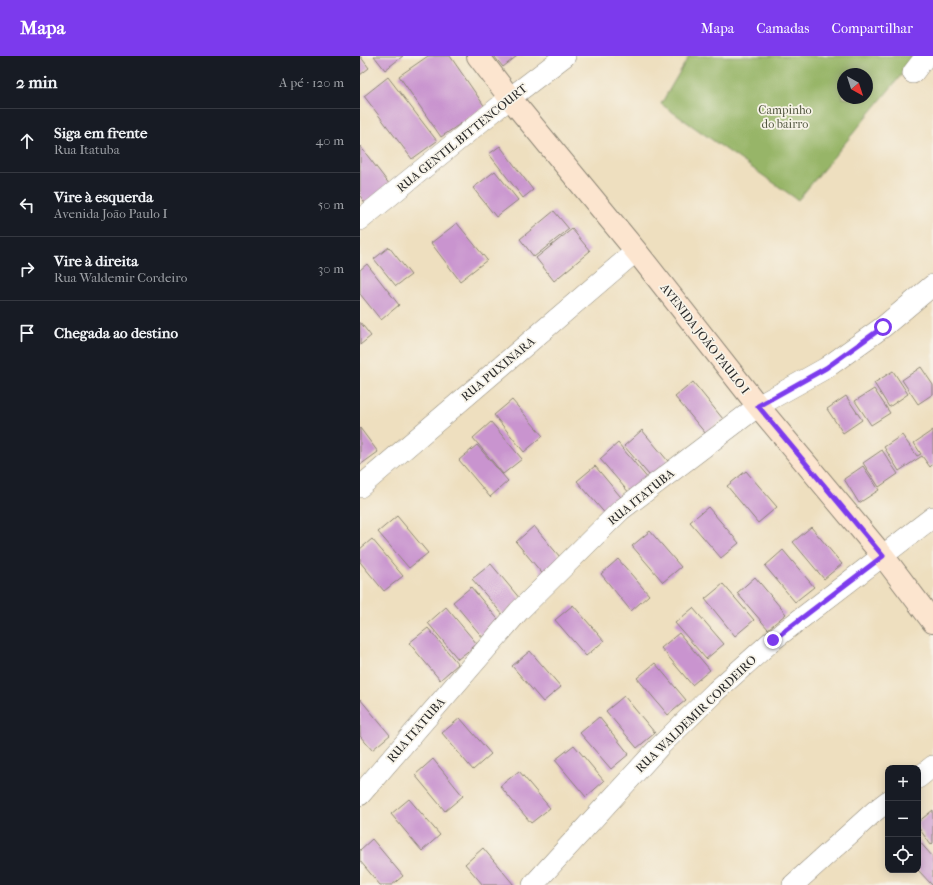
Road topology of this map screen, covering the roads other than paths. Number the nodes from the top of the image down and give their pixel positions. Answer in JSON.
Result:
{"nodes":[{"id":1,"x":478,"y":56,"type":"edge"},
{"id":2,"x":565,"y":56,"type":"edge"},
{"id":3,"x":926,"y":56,"type":"edge"},
{"id":4,"x":913,"y":72,"type":"dead end"},
{"id":5,"x":510,"y":98,"type":"junction"},
{"id":6,"x":360,"y":220,"type":"edge"},
{"id":7,"x":636,"y":251,"type":"junction"},
{"id":8,"x":933,"y":285,"type":"edge"},
{"id":9,"x":758,"y":406,"type":"junction"},
{"id":10,"x":360,"y":487,"type":"edge"},
{"id":11,"x":933,"y":517,"type":"edge"},
{"id":12,"x":883,"y":556,"type":"junction"},
{"id":13,"x":933,"y":622,"type":"edge"},
{"id":14,"x":933,"y":766,"type":"edge"},
{"id":15,"x":921,"y":776,"type":"edge"},
{"id":16,"x":360,"y":795,"type":"edge"},
{"id":17,"x":885,"y":803,"type":"edge"},
{"id":18,"x":533,"y":885,"type":"edge"},
{"id":19,"x":793,"y":885,"type":"edge"}],
"edges":[{"from":1,"to":5,"type":"street","name":"AVENIDA JOÃO PAULO I"},
{"from":2,"to":5,"type":"street","name":"RUA GENTIL BITTENCOURT"},
{"from":3,"to":4,"type":"street"},
{"from":5,"to":6,"type":"street","name":"RUA GENTIL BITTENCOURT"},
{"from":5,"to":7,"type":"street","name":"AVENIDA JOÃO PAULO I"},
{"from":7,"to":9,"type":"street","name":"AVENIDA JOÃO PAULO I"},
{"from":7,"to":10,"type":"street","name":"RUA PUXINARA"},
{"from":8,"to":9,"type":"street","name":"RUA ITATUBA"},
{"from":9,"to":12,"type":"street","name":"AVENIDA JOÃO PAULO I"},
{"from":9,"to":16,"type":"street","name":"RUA ITATUBA"},
{"from":11,"to":12,"type":"street","name":"RUA WALDEMIR CORDEIRO"},
{"from":12,"to":13,"type":"street","name":"AVENIDA JOÃO PAULO I"},
{"from":12,"to":18,"type":"street","name":"RUA WALDEMIR CORDEIRO"},
{"from":14,"to":15,"type":"street"},
{"from":17,"to":19,"type":"street"}]}
